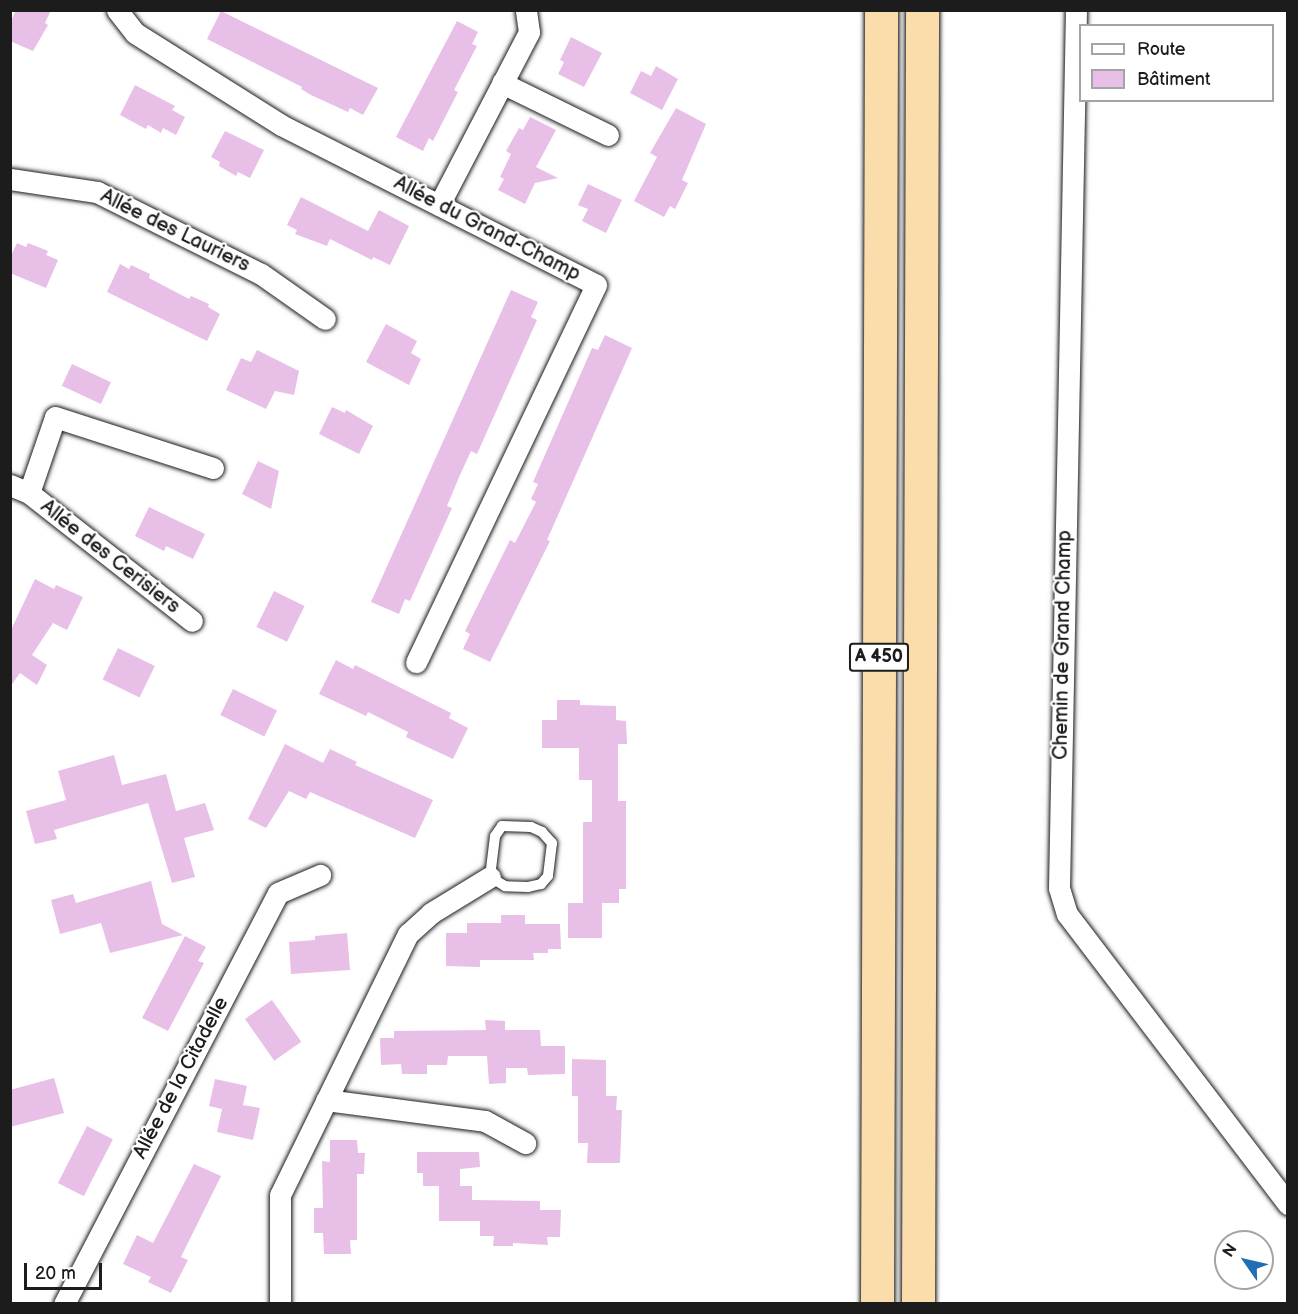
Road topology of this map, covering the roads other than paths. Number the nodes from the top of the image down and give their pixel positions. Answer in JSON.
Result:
{"nodes":[{"id":1,"x":117,"y":10,"type":"edge"},
{"id":2,"x":526,"y":10,"type":"edge"},
{"id":3,"x":881,"y":10,"type":"edge"},
{"id":4,"x":922,"y":10,"type":"edge"},
{"id":5,"x":1076,"y":10,"type":"edge"},
{"id":6,"x":502,"y":83,"type":"junction"},
{"id":7,"x":608,"y":135,"type":"dead end"},
{"id":8,"x":10,"y":179,"type":"edge"},
{"id":9,"x":439,"y":205,"type":"junction"},
{"id":10,"x":326,"y":319,"type":"dead end"},
{"id":11,"x":213,"y":468,"type":"dead end"},
{"id":12,"x":20,"y":489,"type":"edge"},
{"id":13,"x":192,"y":621,"type":"dead end"},
{"id":14,"x":416,"y":662,"type":"dead end"},
{"id":15,"x":320,"y":875,"type":"dead end"},
{"id":16,"x":490,"y":876,"type":"junction"},
{"id":17,"x":326,"y":1100,"type":"junction"},
{"id":18,"x":525,"y":1143,"type":"dead end"},
{"id":19,"x":1287,"y":1204,"type":"edge"},
{"id":20,"x":64,"y":1304,"type":"edge"},
{"id":21,"x":280,"y":1304,"type":"edge"},
{"id":22,"x":877,"y":1304,"type":"edge"},
{"id":23,"x":918,"y":1304,"type":"edge"}],
"edges":[{"from":1,"to":9,"type":"street","name":"Allée du Grand-Champ"},
{"from":2,"to":6,"type":"street"},
{"from":3,"to":22,"type":"highway","number":"A 450"},
{"from":4,"to":23,"type":"highway","number":"A 450"},
{"from":5,"to":19,"type":"street","name":"Chemin de Grand Champ"},
{"from":6,"to":7,"type":"street"},
{"from":6,"to":9,"type":"street"},
{"from":8,"to":10,"type":"street","name":"Allée des Lauriers"},
{"from":9,"to":14,"type":"street","name":"Allée du Grand-Champ"},
{"from":11,"to":12,"type":"street","name":"Allée des Cerisiers"},
{"from":12,"to":13,"type":"street","name":"Allée des Cerisiers"},
{"from":15,"to":20,"type":"street","name":"Allée de la Citadelle"},
{"from":16,"to":16,"type":"lane"},
{"from":16,"to":17,"type":"street"},
{"from":17,"to":18,"type":"street"},
{"from":17,"to":21,"type":"street"}]}
